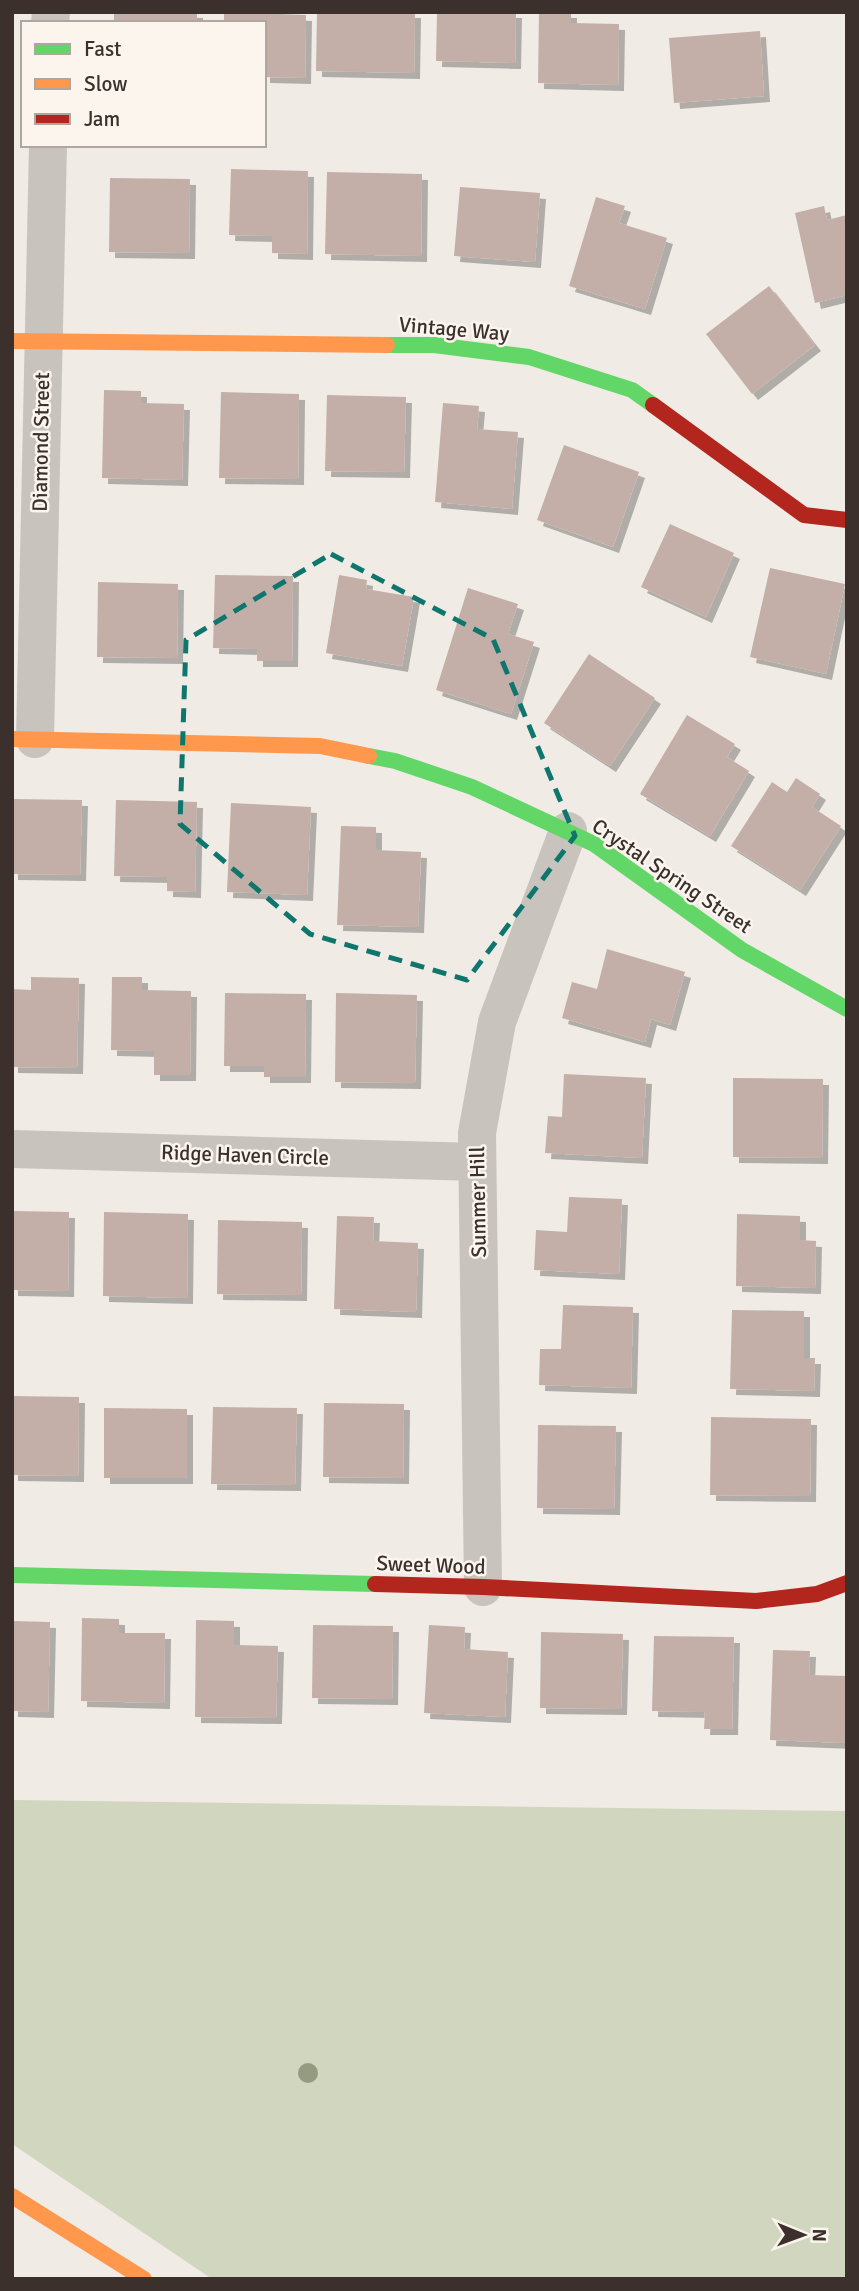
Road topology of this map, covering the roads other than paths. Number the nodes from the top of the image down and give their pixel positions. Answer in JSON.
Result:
{"nodes":[{"id":1,"x":48,"y":147,"type":"edge"},
{"id":2,"x":28,"y":341,"type":"edge"},
{"id":3,"x":847,"y":520,"type":"edge"},
{"id":4,"x":24,"y":739,"type":"edge"},
{"id":5,"x":568,"y":831,"type":"junction"},
{"id":6,"x":847,"y":1009,"type":"edge"},
{"id":7,"x":12,"y":1149,"type":"edge"},
{"id":8,"x":477,"y":1162,"type":"junction"},
{"id":9,"x":12,"y":1575,"type":"edge"},
{"id":10,"x":847,"y":1583,"type":"edge"},
{"id":11,"x":483,"y":1587,"type":"junction"},
{"id":12,"x":12,"y":2196,"type":"edge"},
{"id":13,"x":144,"y":2279,"type":"edge"}],
"edges":[{"from":1,"to":2,"type":"street","name":"Diamond Street"},
{"from":2,"to":3,"type":"street","name":"Vintage Way"},
{"from":2,"to":4,"type":"street","name":"Diamond Street"},
{"from":4,"to":5,"type":"street","name":"Crystal Spring Street"},
{"from":5,"to":6,"type":"street","name":"Crystal Spring Street"},
{"from":5,"to":8,"type":"street","name":"Summer Hill"},
{"from":7,"to":8,"type":"street","name":"Ridge Haven Circle"},
{"from":8,"to":11,"type":"street","name":"Summer Hill"},
{"from":9,"to":11,"type":"street","name":"Sweet Wood"},
{"from":10,"to":11,"type":"street","name":"Sweet Wood"},
{"from":12,"to":13,"type":"street"}]}
